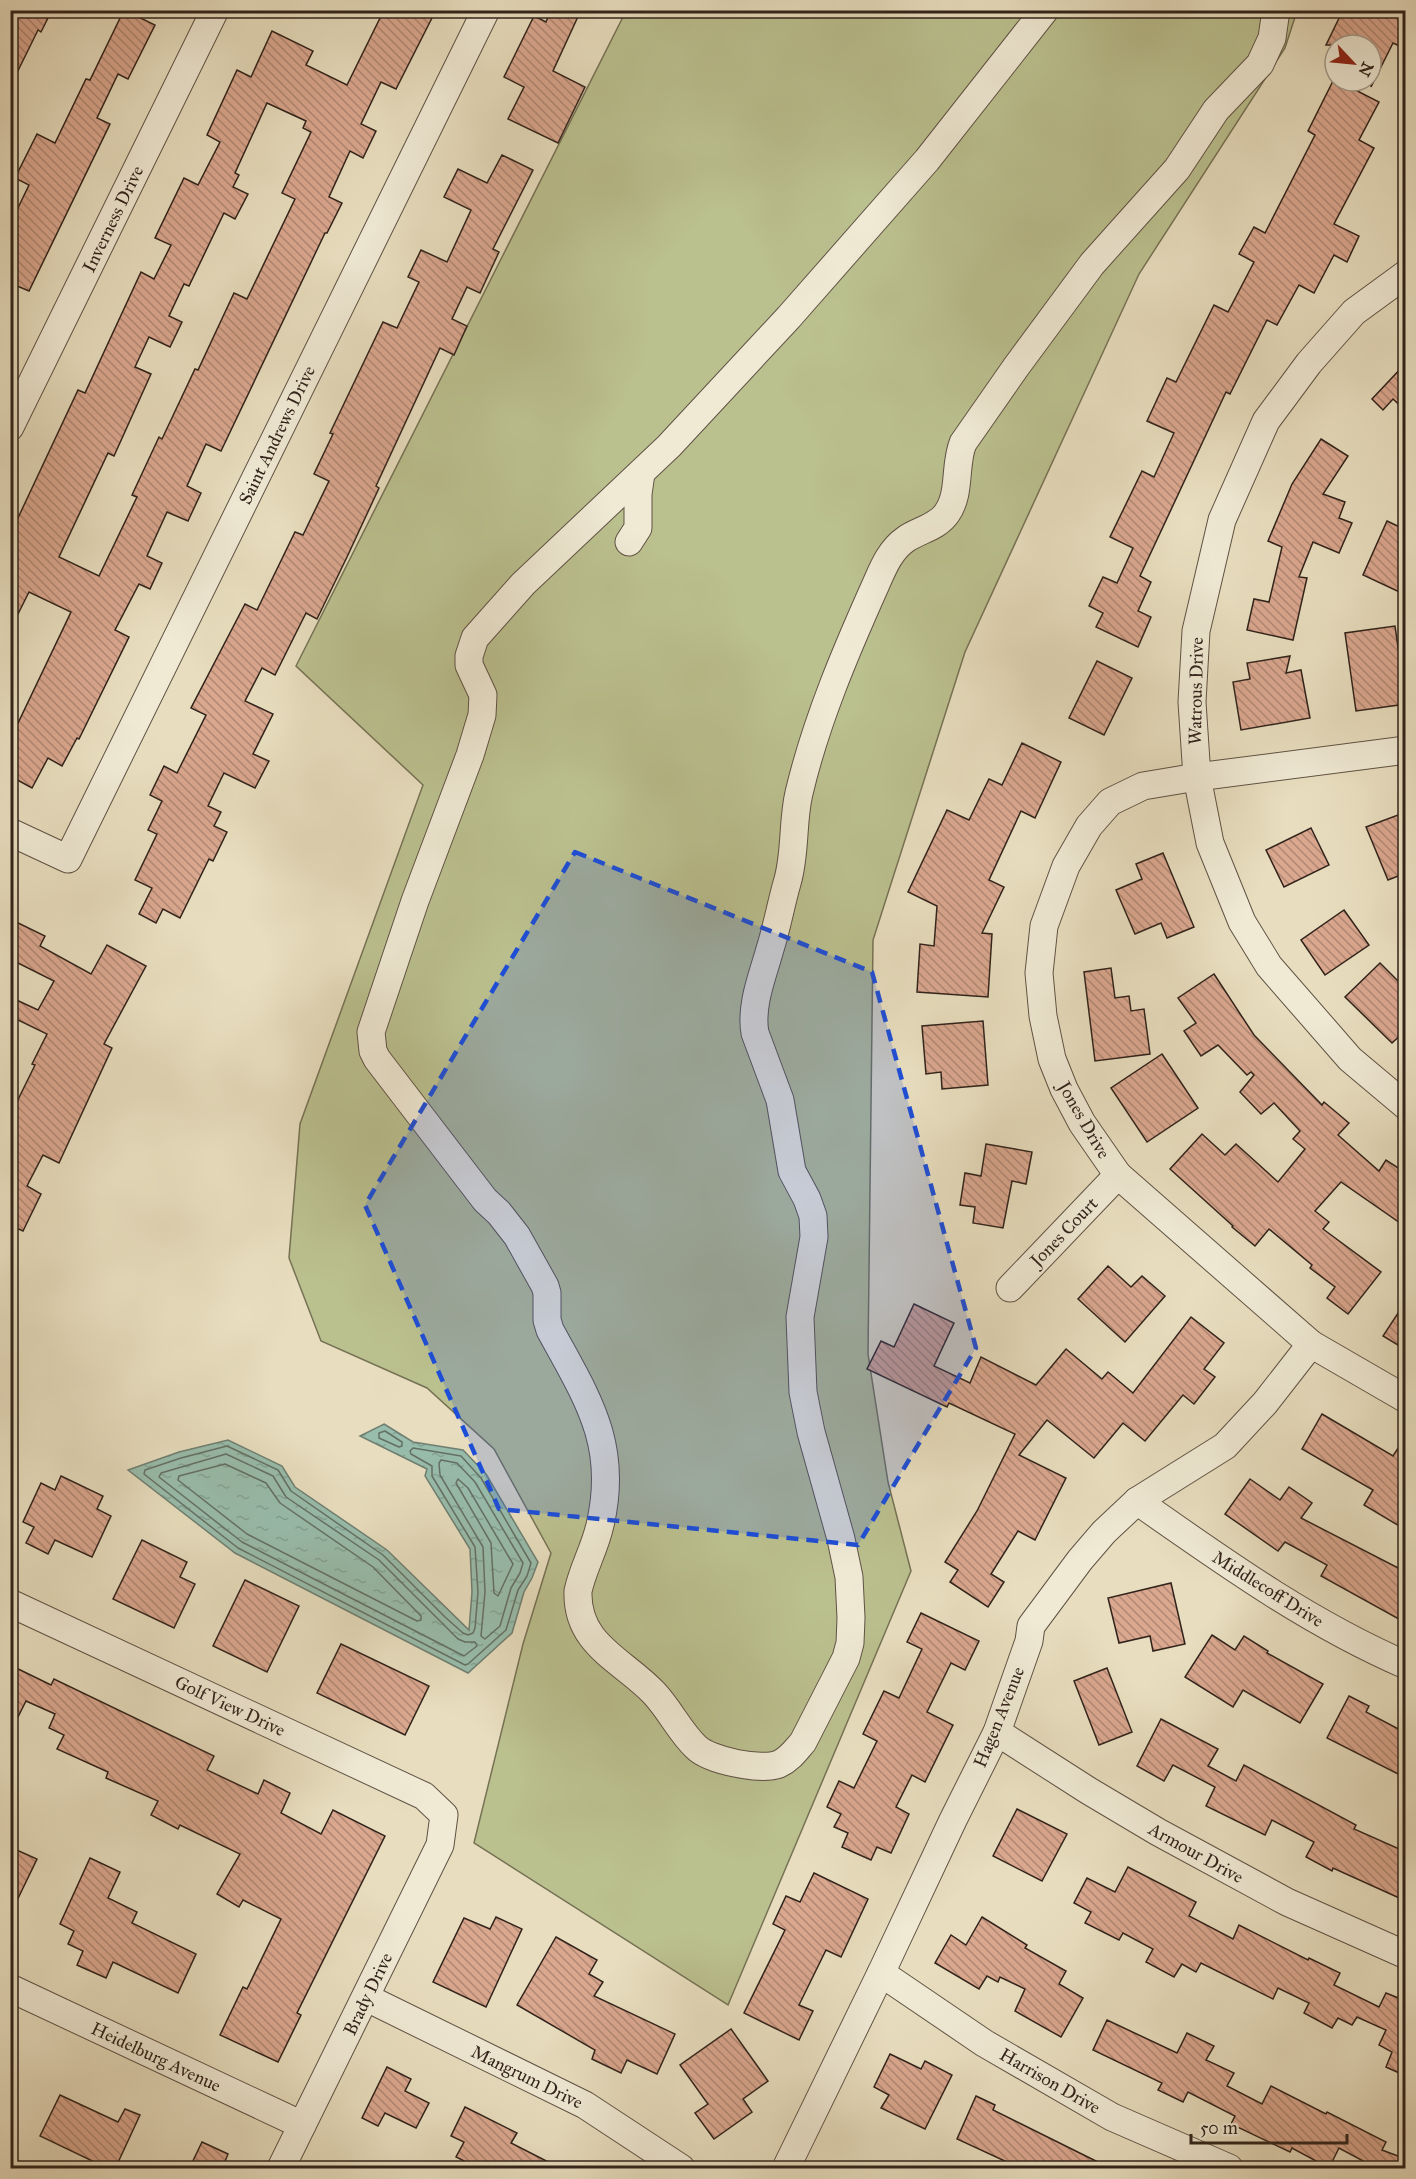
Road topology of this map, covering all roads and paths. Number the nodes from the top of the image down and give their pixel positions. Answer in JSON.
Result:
{"nodes":[{"id":1,"x":214,"y":10,"type":"edge"},
{"id":2,"x":486,"y":10,"type":"edge"},
{"id":3,"x":1045,"y":10,"type":"edge"},
{"id":4,"x":1276,"y":10,"type":"edge"},
{"id":5,"x":1406,"y":274,"type":"edge"},
{"id":6,"x":10,"y":427,"type":"edge"},
{"id":7,"x":641,"y":472,"type":"junction"},
{"id":8,"x":629,"y":542,"type":"dead end"},
{"id":9,"x":1406,"y":750,"type":"edge"},
{"id":10,"x":1197,"y":777,"type":"junction"},
{"id":11,"x":10,"y":832,"type":"edge"},
{"id":12,"x":1406,"y":1106,"type":"edge"},
{"id":13,"x":1118,"y":1175,"type":"junction"},
{"id":14,"x":1010,"y":1288,"type":"dead end"},
{"id":15,"x":1311,"y":1344,"type":"junction"},
{"id":16,"x":1406,"y":1399,"type":"edge"},
{"id":17,"x":1137,"y":1502,"type":"junction"},
{"id":18,"x":10,"y":1603,"type":"edge"},
{"id":19,"x":1406,"y":1665,"type":"edge"},
{"id":20,"x":997,"y":1732,"type":"junction"},
{"id":21,"x":444,"y":1815,"type":"joint"},
{"id":22,"x":1406,"y":1955,"type":"edge"},
{"id":23,"x":881,"y":1973,"type":"junction"},
{"id":24,"x":10,"y":1988,"type":"edge"},
{"id":25,"x":367,"y":1998,"type":"junction"},
{"id":26,"x":302,"y":2125,"type":"junction"},
{"id":27,"x":281,"y":2169,"type":"edge"},
{"id":28,"x":681,"y":2169,"type":"edge"},
{"id":29,"x":786,"y":2169,"type":"edge"},
{"id":30,"x":1229,"y":2169,"type":"edge"}],
"edges":[{"from":1,"to":6,"type":"street","name":"Inverness Drive"},
{"from":2,"to":11,"type":"street","name":"Saint Andrews Drive"},
{"from":3,"to":7,"type":"street"},
{"from":4,"to":7,"type":"street"},
{"from":5,"to":10,"type":"street","name":"Watrous Drive"},
{"from":7,"to":8,"type":"street"},
{"from":9,"to":10,"type":"street","name":"Jones Drive"},
{"from":10,"to":12,"type":"street","name":"Watrous Drive"},
{"from":10,"to":13,"type":"street","name":"Jones Drive"},
{"from":13,"to":14,"type":"street","name":"Jones Court"},
{"from":13,"to":15,"type":"street","name":"Jones Drive"},
{"from":15,"to":16,"type":"street","name":"Jones Drive"},
{"from":15,"to":17,"type":"street","name":"Hagen Avenue"},
{"from":17,"to":19,"type":"street","name":"Middlecoff Drive"},
{"from":17,"to":20,"type":"street","name":"Hagen Avenue"},
{"from":18,"to":21,"type":"street","name":"Golf View Drive"},
{"from":20,"to":22,"type":"street","name":"Armour Drive"},
{"from":20,"to":23,"type":"street","name":"Hagen Avenue"},
{"from":21,"to":25,"type":"street","name":"Brady Drive"},
{"from":23,"to":29,"type":"street","name":"Hagen Avenue"},
{"from":23,"to":30,"type":"street","name":"Harrison Drive"},
{"from":24,"to":26,"type":"street","name":"Heidelburg Avenue"},
{"from":25,"to":26,"type":"street","name":"Brady Drive"},
{"from":25,"to":28,"type":"street","name":"Mangrum Drive"},
{"from":26,"to":27,"type":"street","name":"Brady Drive"}]}
